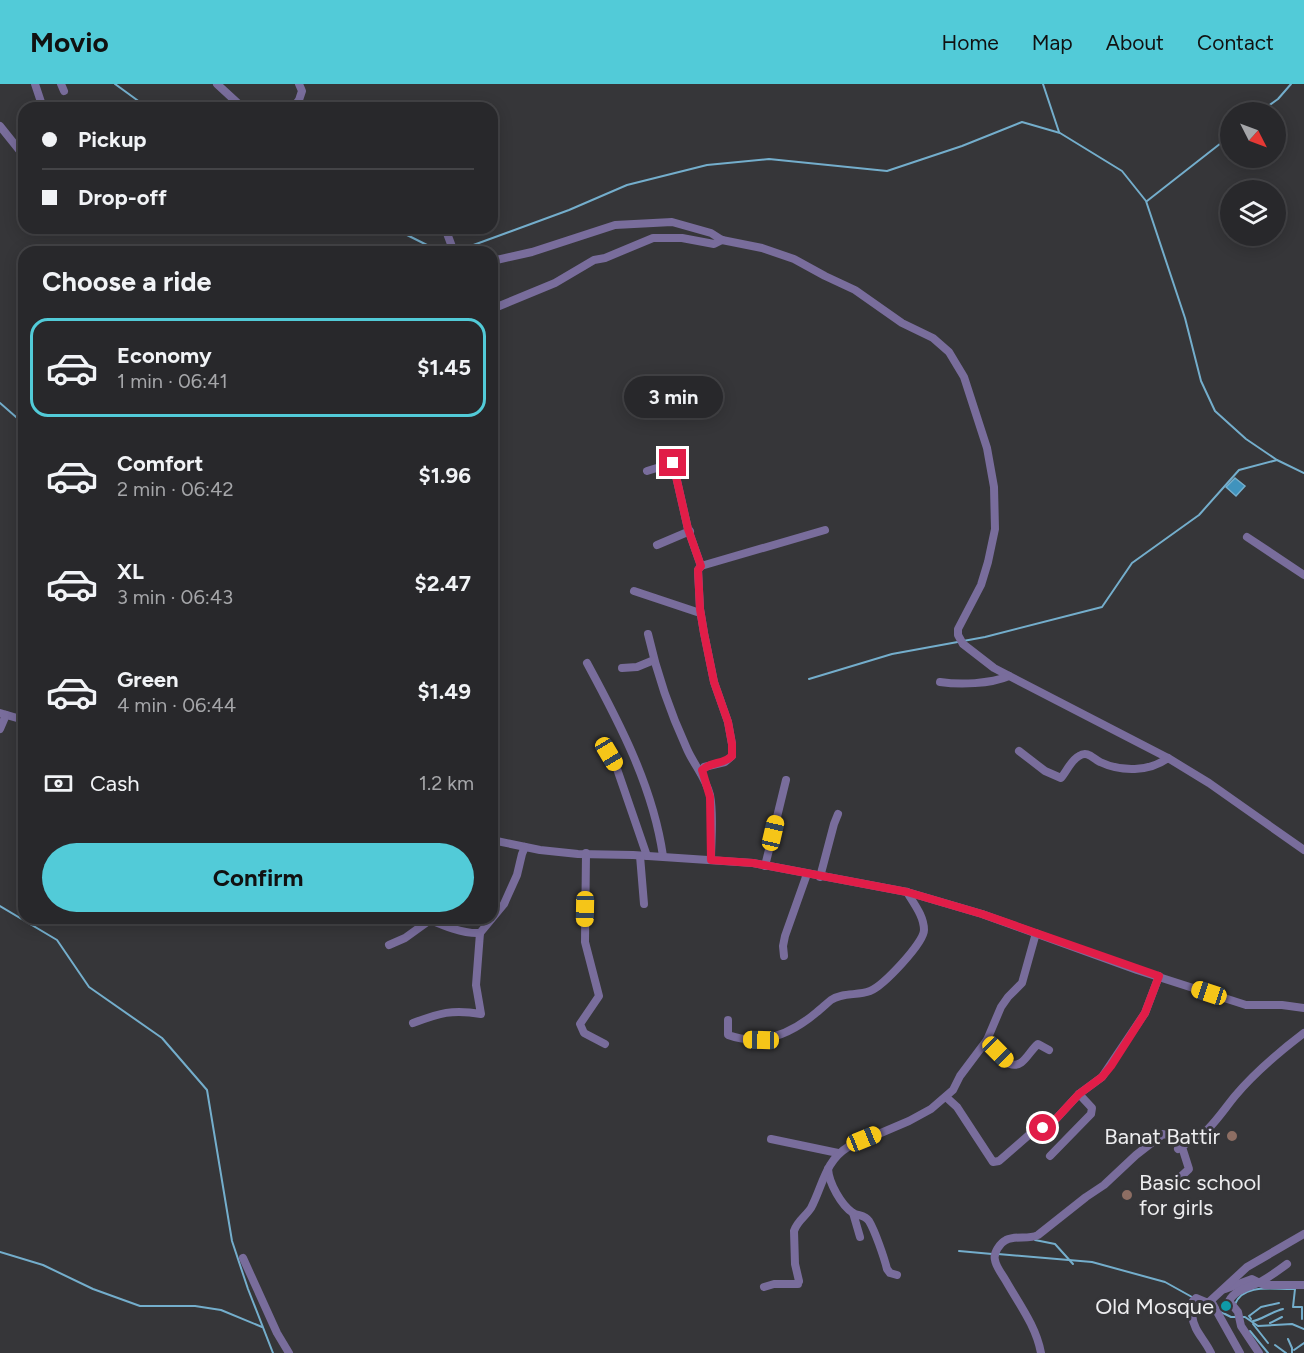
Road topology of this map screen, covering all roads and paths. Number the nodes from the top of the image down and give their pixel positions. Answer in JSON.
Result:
{"nodes":[{"id":1,"x":35,"y":84,"type":"edge"},
{"id":2,"x":217,"y":84,"type":"edge"},
{"id":3,"x":299,"y":84,"type":"edge"},
{"id":4,"x":41,"y":102,"type":"edge"},
{"id":5,"x":236,"y":102,"type":"edge"},
{"id":6,"x":298,"y":102,"type":"edge"},
{"id":7,"x":0,"y":126,"type":"edge"},
{"id":8,"x":18,"y":148,"type":"edge"},
{"id":9,"x":722,"y":240,"type":"junction"},
{"id":10,"x":498,"y":260,"type":"edge"},
{"id":11,"x":498,"y":307,"type":"edge"},
{"id":12,"x":647,"y":471,"type":"dead end"},
{"id":13,"x":825,"y":530,"type":"dead end"},
{"id":14,"x":690,"y":531,"type":"junction"},
{"id":15,"x":1247,"y":537,"type":"dead end"},
{"id":16,"x":657,"y":545,"type":"dead end"},
{"id":17,"x":701,"y":566,"type":"junction"},
{"id":18,"x":1304,"y":575,"type":"edge"},
{"id":19,"x":634,"y":591,"type":"dead end"},
{"id":20,"x":700,"y":613,"type":"junction"},
{"id":21,"x":648,"y":634,"type":"dead end"},
{"id":22,"x":654,"y":660,"type":"junction"},
{"id":23,"x":587,"y":663,"type":"dead end"},
{"id":24,"x":622,"y":668,"type":"dead end"},
{"id":25,"x":1009,"y":676,"type":"junction"},
{"id":26,"x":940,"y":682,"type":"dead end"},
{"id":27,"x":3,"y":714,"type":"edge"},
{"id":28,"x":18,"y":718,"type":"edge"},
{"id":29,"x":0,"y":729,"type":"edge"},
{"id":30,"x":604,"y":742,"type":"dead end"},
{"id":31,"x":1019,"y":751,"type":"dead end"},
{"id":32,"x":1168,"y":758,"type":"junction"},
{"id":33,"x":701,"y":773,"type":"junction"},
{"id":34,"x":786,"y":780,"type":"dead end"},
{"id":35,"x":838,"y":814,"type":"dead end"},
{"id":36,"x":498,"y":841,"type":"edge"},
{"id":37,"x":525,"y":847,"type":"junction"},
{"id":38,"x":1304,"y":850,"type":"edge"},
{"id":39,"x":586,"y":853,"type":"junction"},
{"id":40,"x":644,"y":856,"type":"junction"},
{"id":41,"x":663,"y":856,"type":"junction"},
{"id":42,"x":711,"y":860,"type":"junction"},
{"id":43,"x":765,"y":866,"type":"junction"},
{"id":44,"x":807,"y":874,"type":"junction"},
{"id":45,"x":820,"y":877,"type":"junction"},
{"id":46,"x":907,"y":892,"type":"junction"},
{"id":47,"x":644,"y":904,"type":"dead end"},
{"id":48,"x":498,"y":911,"type":"edge"},
{"id":49,"x":422,"y":924,"type":"edge"},
{"id":50,"x":443,"y":924,"type":"edge"},
{"id":51,"x":487,"y":924,"type":"edge"},
{"id":52,"x":480,"y":933,"type":"junction"},
{"id":53,"x":1036,"y":933,"type":"junction"},
{"id":54,"x":389,"y":945,"type":"dead end"},
{"id":55,"x":784,"y":956,"type":"dead end"},
{"id":56,"x":1159,"y":976,"type":"junction"},
{"id":57,"x":1304,"y":1008,"type":"edge"},
{"id":58,"x":729,"y":1020,"type":"dead end"},
{"id":59,"x":413,"y":1023,"type":"dead end"},
{"id":60,"x":1304,"y":1033,"type":"edge"},
{"id":61,"x":987,"y":1040,"type":"junction"},
{"id":62,"x":605,"y":1044,"type":"dead end"},
{"id":63,"x":1049,"y":1050,"type":"dead end"},
{"id":64,"x":1079,"y":1094,"type":"junction"},
{"id":65,"x":946,"y":1097,"type":"junction"},
{"id":66,"x":771,"y":1138,"type":"dead end"},
{"id":67,"x":1182,"y":1146,"type":"junction"},
{"id":68,"x":838,"y":1153,"type":"junction"},
{"id":69,"x":1050,"y":1156,"type":"dead end"},
{"id":70,"x":828,"y":1166,"type":"junction"},
{"id":71,"x":1174,"y":1183,"type":"dead end"},
{"id":72,"x":853,"y":1213,"type":"junction"},
{"id":73,"x":1304,"y":1234,"type":"edge"},
{"id":74,"x":860,"y":1237,"type":"dead end"},
{"id":75,"x":243,"y":1258,"type":"dead end"},
{"id":76,"x":1287,"y":1264,"type":"dead end"},
{"id":77,"x":897,"y":1275,"type":"dead end"},
{"id":78,"x":1259,"y":1282,"type":"junction"},
{"id":79,"x":1304,"y":1285,"type":"edge"},
{"id":80,"x":764,"y":1287,"type":"dead end"},
{"id":81,"x":1222,"y":1289,"type":"junction"},
{"id":82,"x":1210,"y":1301,"type":"junction"},
{"id":83,"x":289,"y":1353,"type":"edge"},
{"id":84,"x":1041,"y":1353,"type":"edge"},
{"id":85,"x":1211,"y":1353,"type":"edge"},
{"id":86,"x":1240,"y":1353,"type":"edge"},
{"id":87,"x":1259,"y":1353,"type":"edge"}],
"edges":[{"from":1,"to":4,"type":"street"},
{"from":2,"to":5,"type":"street"},
{"from":3,"to":6,"type":"street"},
{"from":7,"to":8,"type":"street"},
{"from":9,"to":10,"type":"street"},
{"from":9,"to":11,"type":"street"},
{"from":9,"to":25,"type":"street"},
{"from":12,"to":14,"type":"street"},
{"from":13,"to":17,"type":"street"},
{"from":14,"to":16,"type":"street"},
{"from":14,"to":17,"type":"street"},
{"from":15,"to":18,"type":"street"},
{"from":17,"to":20,"type":"street"},
{"from":19,"to":20,"type":"street"},
{"from":20,"to":33,"type":"street"},
{"from":21,"to":22,"type":"street"},
{"from":22,"to":24,"type":"street"},
{"from":22,"to":33,"type":"street"},
{"from":23,"to":41,"type":"street"},
{"from":25,"to":26,"type":"street"},
{"from":25,"to":32,"type":"street"},
{"from":27,"to":28,"type":"street"},
{"from":27,"to":29,"type":"street"},
{"from":30,"to":40,"type":"street"},
{"from":31,"to":32,"type":"street"},
{"from":32,"to":38,"type":"street"},
{"from":33,"to":42,"type":"street"},
{"from":34,"to":43,"type":"street"},
{"from":35,"to":45,"type":"street"},
{"from":36,"to":37,"type":"street"},
{"from":37,"to":39,"type":"street"},
{"from":37,"to":48,"type":"street"},
{"from":39,"to":40,"type":"street"},
{"from":39,"to":62,"type":"street"},
{"from":40,"to":41,"type":"street"},
{"from":40,"to":47,"type":"street"},
{"from":41,"to":42,"type":"street"},
{"from":42,"to":43,"type":"street"},
{"from":43,"to":44,"type":"street"},
{"from":44,"to":45,"type":"street"},
{"from":44,"to":55,"type":"street"},
{"from":45,"to":46,"type":"street"},
{"from":46,"to":53,"type":"street"},
{"from":46,"to":58,"type":"street"},
{"from":49,"to":54,"type":"street"},
{"from":50,"to":52,"type":"street"},
{"from":51,"to":52,"type":"street"},
{"from":52,"to":59,"type":"street"},
{"from":53,"to":56,"type":"street"},
{"from":53,"to":61,"type":"street"},
{"from":56,"to":57,"type":"street"},
{"from":56,"to":64,"type":"street"},
{"from":60,"to":67,"type":"street"},
{"from":61,"to":63,"type":"street"},
{"from":61,"to":65,"type":"street"},
{"from":64,"to":65,"type":"street"},
{"from":64,"to":69,"type":"street"},
{"from":65,"to":68,"type":"street"},
{"from":66,"to":68,"type":"street"},
{"from":67,"to":71,"type":"street"},
{"from":67,"to":84,"type":"street"},
{"from":68,"to":70,"type":"street"},
{"from":70,"to":72,"type":"street"},
{"from":70,"to":80,"type":"street"},
{"from":72,"to":74,"type":"street"},
{"from":72,"to":77,"type":"street"},
{"from":73,"to":81,"type":"street"},
{"from":75,"to":83,"type":"street"},
{"from":76,"to":78,"type":"street"},
{"from":78,"to":79,"type":"street"},
{"from":78,"to":81,"type":"street"},
{"from":78,"to":87,"type":"street"},
{"from":81,"to":82,"type":"street"},
{"from":82,"to":85,"type":"street"},
{"from":82,"to":86,"type":"street"}]}
